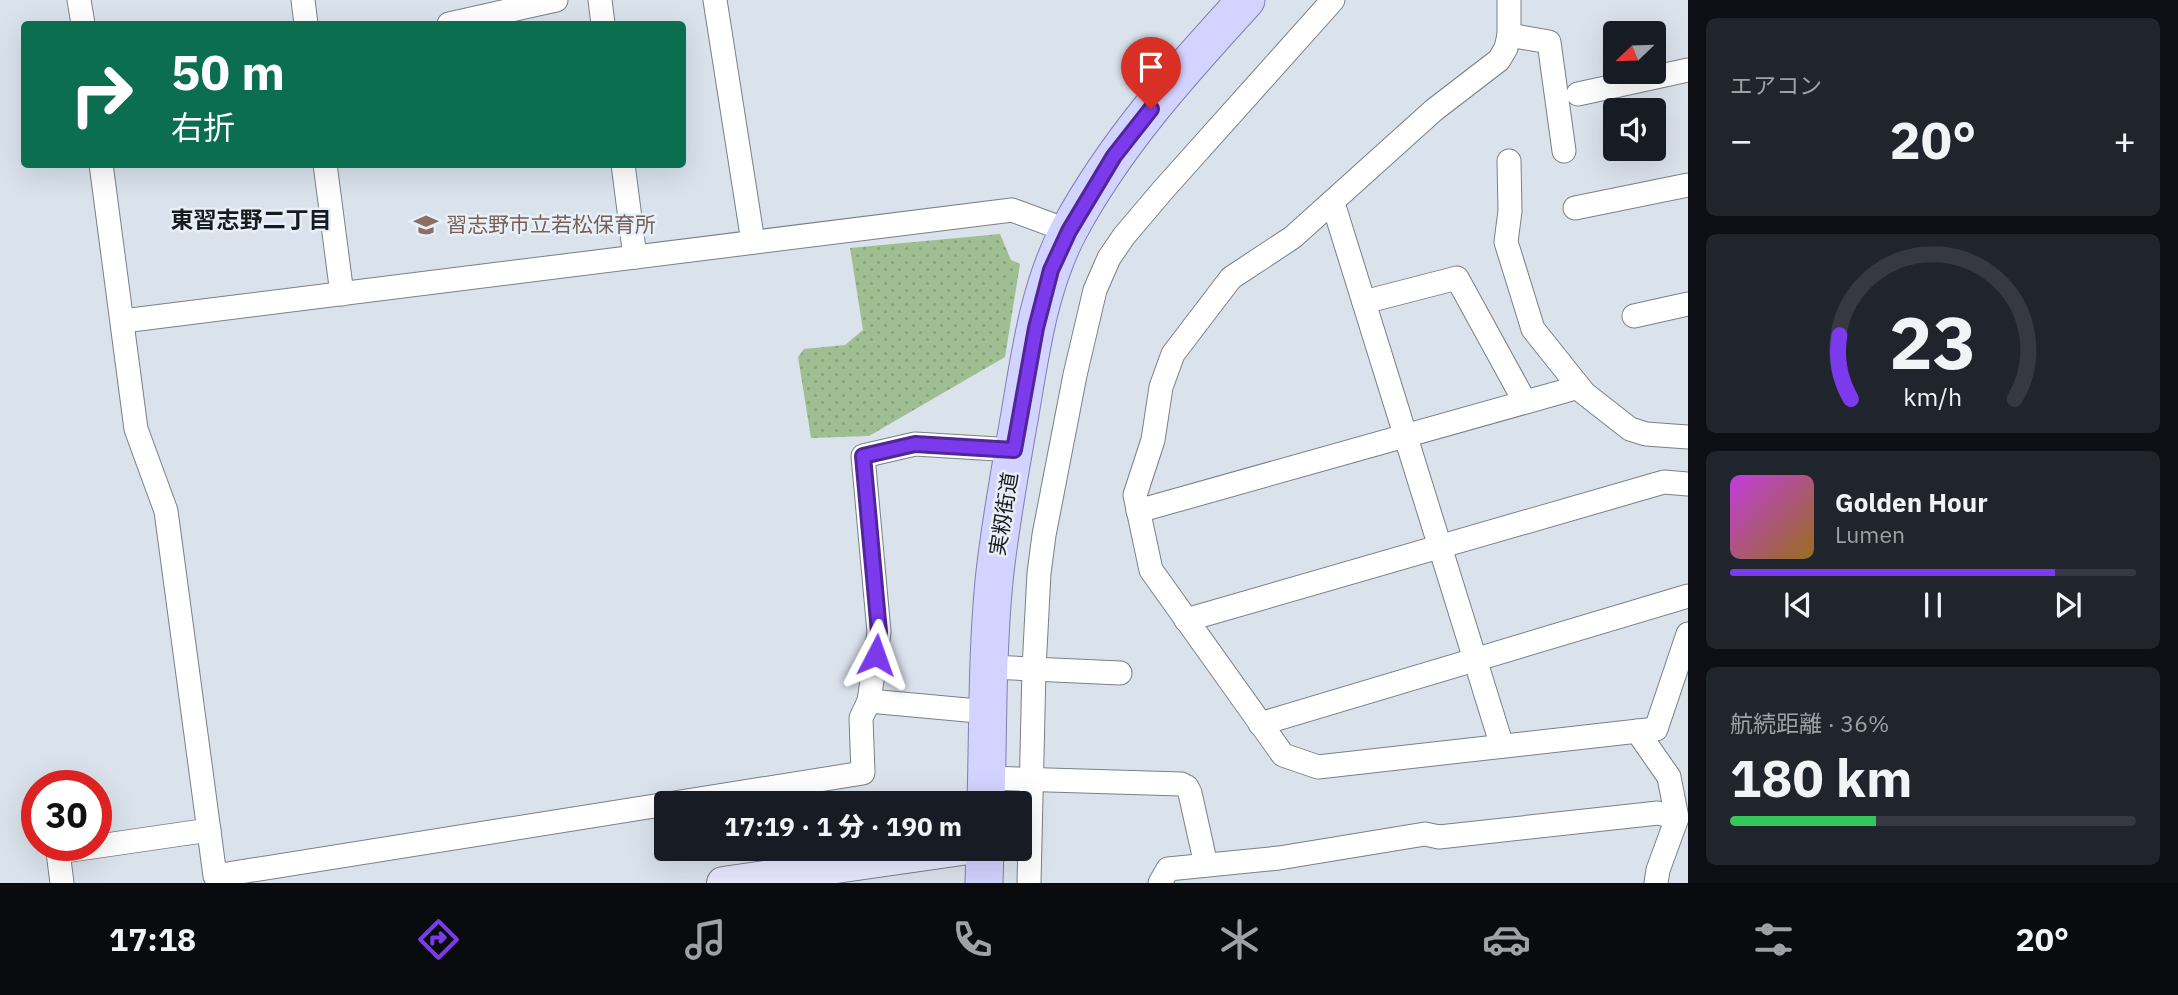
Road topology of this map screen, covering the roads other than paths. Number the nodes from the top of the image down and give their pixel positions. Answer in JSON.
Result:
{"nodes":[{"id":1,"x":79,"y":0,"type":"edge"},
{"id":2,"x":303,"y":0,"type":"edge"},
{"id":3,"x":556,"y":0,"type":"edge"},
{"id":4,"x":600,"y":0,"type":"edge"},
{"id":5,"x":715,"y":0,"type":"edge"},
{"id":6,"x":1246,"y":0,"type":"edge"},
{"id":7,"x":1333,"y":0,"type":"edge"},
{"id":8,"x":1509,"y":0,"type":"edge"},
{"id":9,"x":82,"y":21,"type":"edge"},
{"id":10,"x":306,"y":21,"type":"edge"},
{"id":11,"x":462,"y":21,"type":"edge"},
{"id":12,"x":603,"y":21,"type":"edge"},
{"id":13,"x":1509,"y":35,"type":"junction"},
{"id":14,"x":1688,"y":70,"type":"edge"},
{"id":15,"x":1578,"y":94,"type":"dead end"},
{"id":16,"x":1564,"y":151,"type":"dead end"},
{"id":17,"x":1509,"y":161,"type":"dead end"},
{"id":18,"x":103,"y":168,"type":"edge"},
{"id":19,"x":326,"y":168,"type":"edge"},
{"id":20,"x":624,"y":168,"type":"edge"},
{"id":21,"x":1688,"y":185,"type":"edge"},
{"id":22,"x":1333,"y":203,"type":"junction"},
{"id":23,"x":1576,"y":208,"type":"dead end"},
{"id":24,"x":1069,"y":231,"type":"junction"},
{"id":25,"x":753,"y":242,"type":"junction"},
{"id":26,"x":635,"y":257,"type":"junction"},
{"id":27,"x":342,"y":294,"type":"junction"},
{"id":28,"x":1364,"y":302,"type":"junction"},
{"id":29,"x":1688,"y":304,"type":"edge"},
{"id":30,"x":1634,"y":316,"type":"dead end"},
{"id":31,"x":122,"y":321,"type":"junction"},
{"id":32,"x":1579,"y":387,"type":"junction"},
{"id":33,"x":1525,"y":402,"type":"junction"},
{"id":34,"x":1406,"y":436,"type":"junction"},
{"id":35,"x":1688,"y":437,"type":"edge"},
{"id":36,"x":1014,"y":450,"type":"junction"},
{"id":37,"x":1688,"y":484,"type":"edge"},
{"id":38,"x":1138,"y":511,"type":"junction"},
{"id":39,"x":1440,"y":547,"type":"junction"},
{"id":40,"x":1688,"y":596,"type":"edge"},
{"id":41,"x":1186,"y":621,"type":"junction"},
{"id":42,"x":1688,"y":634,"type":"edge"},
{"id":43,"x":1475,"y":660,"type":"junction"},
{"id":44,"x":990,"y":667,"type":"junction"},
{"id":45,"x":1034,"y":669,"type":"junction"},
{"id":46,"x":1120,"y":673,"type":"dead end"},
{"id":47,"x":869,"y":701,"type":"junction"},
{"id":48,"x":989,"y":712,"type":"junction"},
{"id":49,"x":1260,"y":724,"type":"junction"},
{"id":50,"x":1637,"y":731,"type":"junction"},
{"id":51,"x":1502,"y":746,"type":"junction"},
{"id":52,"x":1031,"y":779,"type":"junction"},
{"id":53,"x":750,"y":791,"type":"edge"},
{"id":54,"x":987,"y":791,"type":"edge"},
{"id":55,"x":654,"y":806,"type":"edge"},
{"id":56,"x":1680,"y":825,"type":"edge"},
{"id":57,"x":209,"y":830,"type":"junction"},
{"id":58,"x":878,"y":861,"type":"edge"},
{"id":59,"x":985,"y":861,"type":"edge"},
{"id":60,"x":1206,"y":865,"type":"junction"},
{"id":61,"x":62,"y":883,"type":"edge"},
{"id":62,"x":723,"y":883,"type":"edge"},
{"id":63,"x":984,"y":883,"type":"edge"},
{"id":64,"x":1029,"y":883,"type":"edge"},
{"id":65,"x":1160,"y":883,"type":"edge"},
{"id":66,"x":1656,"y":883,"type":"edge"}],
"edges":[{"from":1,"to":9,"type":"street"},
{"from":2,"to":10,"type":"street"},
{"from":3,"to":11,"type":"street"},
{"from":4,"to":12,"type":"street"},
{"from":5,"to":25,"type":"street"},
{"from":6,"to":24,"type":"main road","name":"実籾街道"},
{"from":7,"to":45,"type":"street"},
{"from":8,"to":13,"type":"street"},
{"from":13,"to":16,"type":"street"},
{"from":13,"to":22,"type":"street"},
{"from":14,"to":15,"type":"street"},
{"from":17,"to":32,"type":"street"},
{"from":18,"to":31,"type":"street"},
{"from":19,"to":27,"type":"street"},
{"from":20,"to":26,"type":"street"},
{"from":21,"to":23,"type":"street"},
{"from":22,"to":28,"type":"street"},
{"from":22,"to":38,"type":"street"},
{"from":24,"to":25,"type":"street"},
{"from":24,"to":36,"type":"main road","name":"実籾街道"},
{"from":25,"to":26,"type":"street"},
{"from":26,"to":27,"type":"street"},
{"from":27,"to":31,"type":"street"},
{"from":28,"to":33,"type":"street"},
{"from":28,"to":34,"type":"street"},
{"from":29,"to":30,"type":"street"},
{"from":31,"to":57,"type":"street"},
{"from":32,"to":33,"type":"street"},
{"from":32,"to":35,"type":"street"},
{"from":33,"to":34,"type":"street"},
{"from":34,"to":38,"type":"street"},
{"from":34,"to":39,"type":"street"},
{"from":36,"to":44,"type":"main road","name":"実籾街道"},
{"from":36,"to":47,"type":"street"},
{"from":37,"to":39,"type":"street"},
{"from":38,"to":41,"type":"street"},
{"from":39,"to":41,"type":"street"},
{"from":39,"to":43,"type":"street"},
{"from":40,"to":43,"type":"street"},
{"from":41,"to":49,"type":"street"},
{"from":42,"to":50,"type":"street"},
{"from":43,"to":49,"type":"street"},
{"from":43,"to":51,"type":"street"},
{"from":44,"to":45,"type":"street"},
{"from":44,"to":48,"type":"main road","name":"実籾街道"},
{"from":45,"to":46,"type":"street"},
{"from":45,"to":52,"type":"street"},
{"from":47,"to":48,"type":"street"},
{"from":47,"to":53,"type":"street"},
{"from":48,"to":54,"type":"main road","name":"実籾街道"},
{"from":49,"to":51,"type":"street"},
{"from":50,"to":51,"type":"street"},
{"from":50,"to":56,"type":"street"},
{"from":52,"to":54,"type":"street"},
{"from":52,"to":60,"type":"street"},
{"from":52,"to":64,"type":"street"},
{"from":55,"to":57,"type":"street"},
{"from":56,"to":60,"type":"street"},
{"from":56,"to":66,"type":"street"},
{"from":57,"to":61,"type":"street"},
{"from":58,"to":62,"type":"street"},
{"from":59,"to":63,"type":"main road"},
{"from":60,"to":65,"type":"street"}]}
